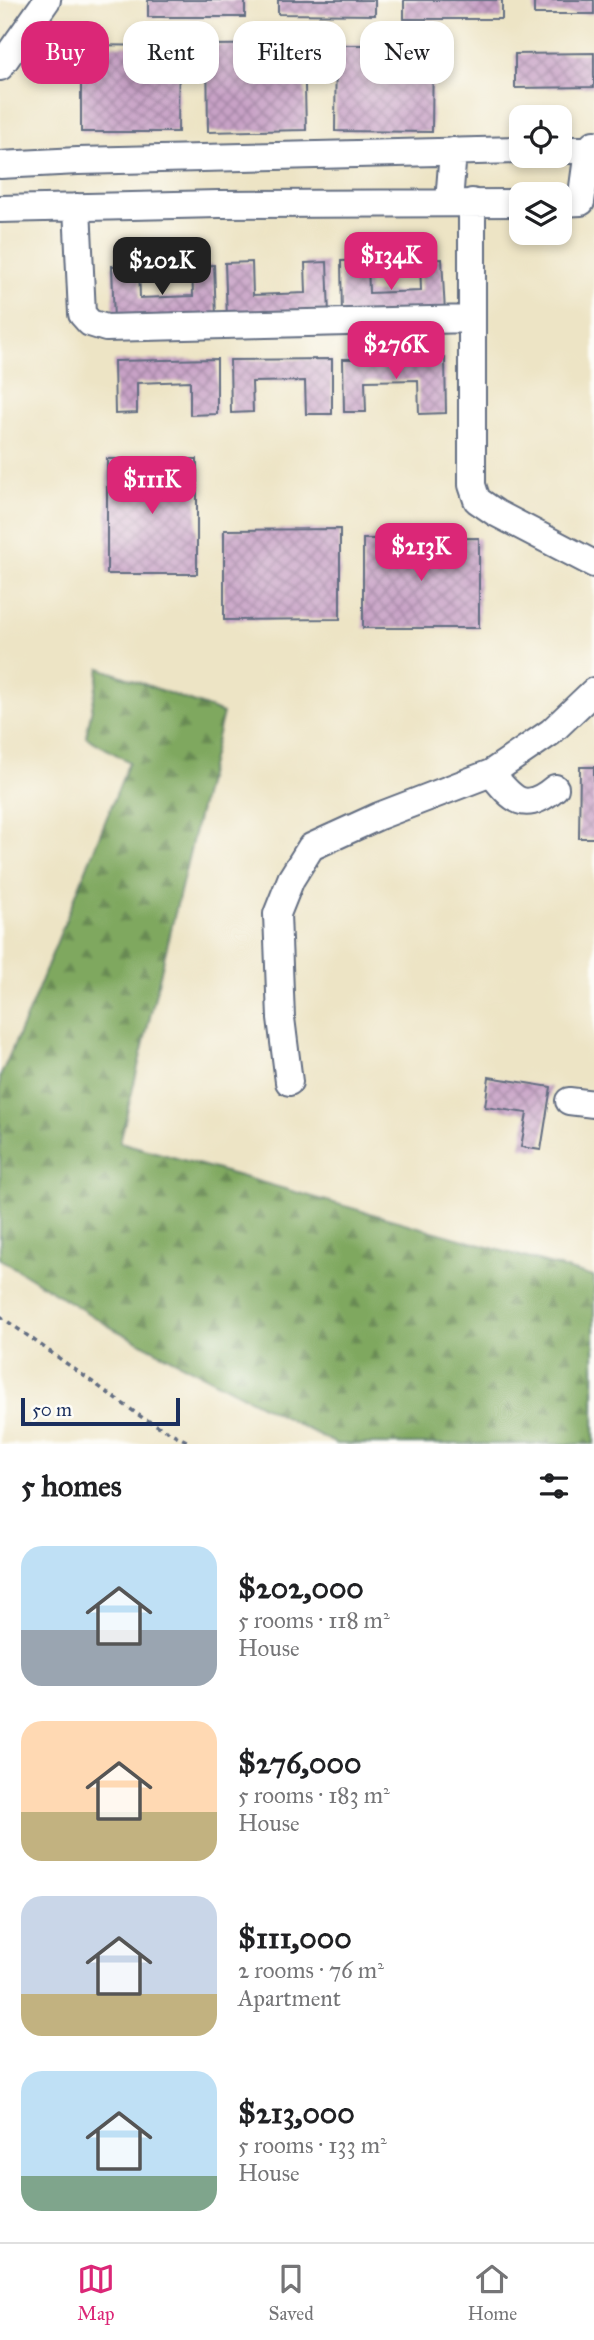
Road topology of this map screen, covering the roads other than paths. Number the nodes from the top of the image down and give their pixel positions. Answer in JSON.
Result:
{"nodes":[{"id":1,"x":47,"y":0,"type":"edge"},
{"id":2,"x":0,"y":68,"type":"edge"},
{"id":3,"x":591,"y":147,"type":"edge"},
{"id":4,"x":572,"y":149,"type":"edge"},
{"id":5,"x":509,"y":150,"type":"edge"},
{"id":6,"x":453,"y":151,"type":"junction"},
{"id":7,"x":0,"y":165,"type":"edge"},
{"id":8,"x":461,"y":202,"type":"junction"},
{"id":9,"x":578,"y":202,"type":"edge"},
{"id":10,"x":509,"y":204,"type":"edge"},
{"id":11,"x":77,"y":207,"type":"junction"},
{"id":12,"x":0,"y":209,"type":"edge"},
{"id":13,"x":472,"y":319,"type":"junction"},
{"id":14,"x":594,"y":564,"type":"edge"},
{"id":15,"x":594,"y":691,"type":"edge"},
{"id":16,"x":491,"y":773,"type":"junction"},
{"id":17,"x":555,"y":788,"type":"dead end"},
{"id":18,"x":289,"y":1082,"type":"dead end"}],
"edges":[{"from":1,"to":2,"type":"street"},
{"from":3,"to":4,"type":"street"},
{"from":3,"to":9,"type":"street"},
{"from":5,"to":6,"type":"street"},
{"from":6,"to":7,"type":"street"},
{"from":6,"to":8,"type":"street"},
{"from":8,"to":10,"type":"street"},
{"from":8,"to":11,"type":"street"},
{"from":8,"to":13,"type":"street"},
{"from":11,"to":12,"type":"street"},
{"from":11,"to":13,"type":"street"},
{"from":13,"to":14,"type":"street"},
{"from":15,"to":16,"type":"street"},
{"from":16,"to":17,"type":"street"},
{"from":16,"to":18,"type":"street"}]}
